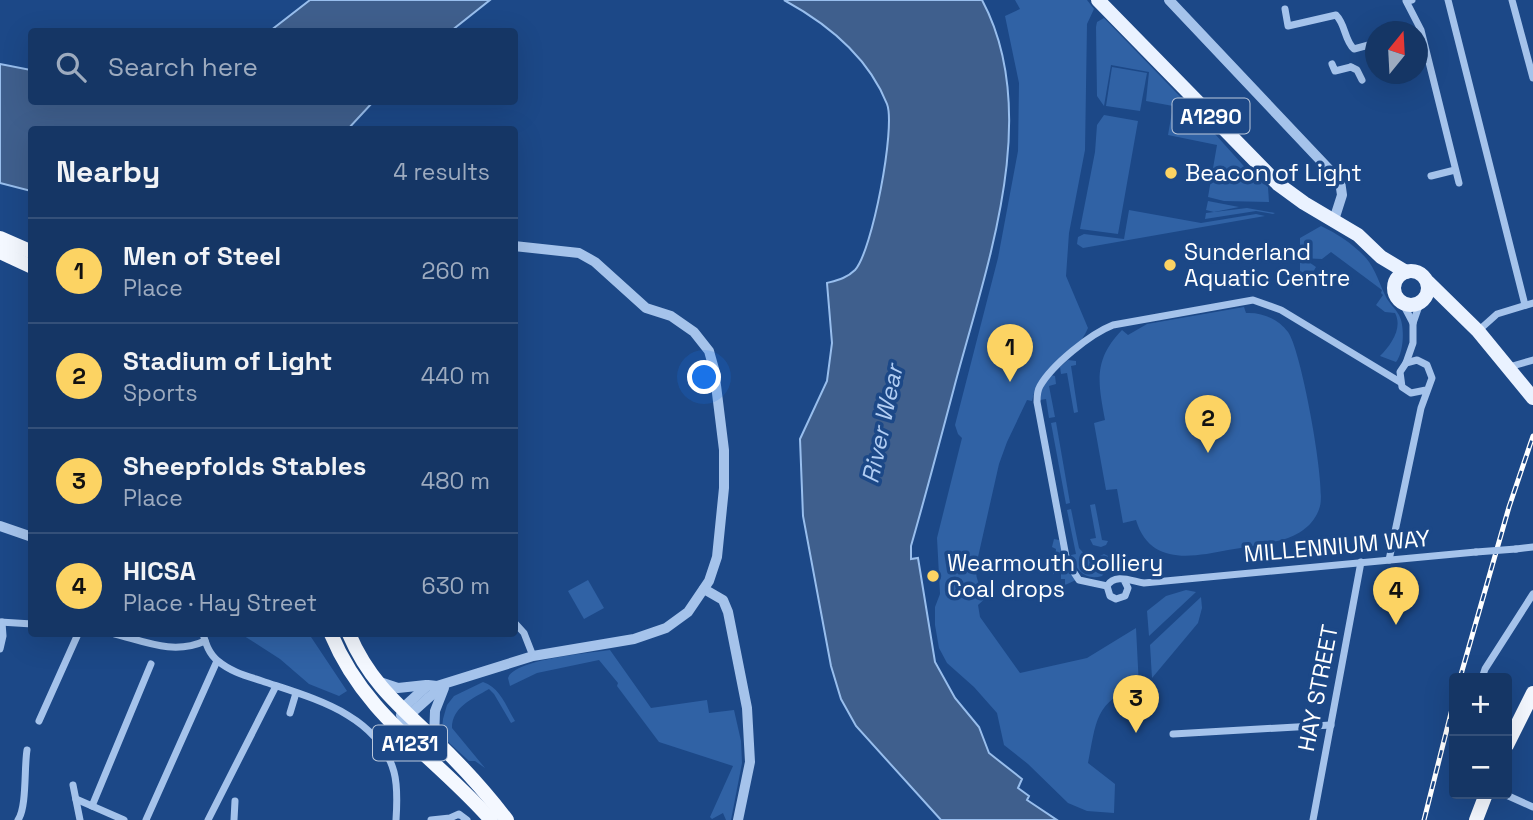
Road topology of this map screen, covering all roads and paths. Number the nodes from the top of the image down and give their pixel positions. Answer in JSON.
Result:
{"nodes":[{"id":1,"x":1098,"y":0,"type":"edge"},
{"id":2,"x":1170,"y":0,"type":"edge"},
{"id":3,"x":1448,"y":0,"type":"edge"},
{"id":4,"x":1512,"y":0,"type":"edge"},
{"id":5,"x":1409,"y":1,"type":"edge"},
{"id":6,"x":1285,"y":9,"type":"dead end"},
{"id":7,"x":1416,"y":21,"type":"edge"},
{"id":8,"x":1365,"y":46,"type":"edge"},
{"id":9,"x":1354,"y":49,"type":"junction"},
{"id":10,"x":1332,"y":64,"type":"dead end"},
{"id":11,"x":1428,"y":66,"type":"edge"},
{"id":12,"x":1350,"y":67,"type":"junction"},
{"id":13,"x":1533,"y":78,"type":"edge"},
{"id":14,"x":1362,"y":80,"type":"dead end"},
{"id":15,"x":1455,"y":170,"type":"junction"},
{"id":16,"x":1432,"y":176,"type":"dead end"},
{"id":17,"x":1459,"y":183,"type":"dead end"},
{"id":18,"x":1334,"y":220,"type":"junction"},
{"id":19,"x":0,"y":238,"type":"edge"},
{"id":20,"x":518,"y":246,"type":"edge"},
{"id":21,"x":28,"y":250,"type":"edge"},
{"id":22,"x":0,"y":252,"type":"edge"},
{"id":23,"x":1381,"y":257,"type":"junction"},
{"id":24,"x":28,"y":265,"type":"edge"},
{"id":25,"x":1406,"y":272,"type":"junction"},
{"id":26,"x":1428,"y":282,"type":"junction"},
{"id":27,"x":1394,"y":288,"type":"junction"},
{"id":28,"x":1422,"y":302,"type":"junction"},
{"id":29,"x":1404,"y":304,"type":"junction"},
{"id":30,"x":1451,"y":304,"type":"junction"},
{"id":31,"x":1529,"y":304,"type":"edge"},
{"id":32,"x":1413,"y":323,"type":"junction"},
{"id":33,"x":1478,"y":331,"type":"junction"},
{"id":34,"x":1413,"y":343,"type":"junction"},
{"id":35,"x":1533,"y":360,"type":"edge"},
{"id":36,"x":1423,"y":362,"type":"junction"},
{"id":37,"x":1406,"y":363,"type":"junction"},
{"id":38,"x":1509,"y":367,"type":"junction"},
{"id":39,"x":1387,"y":372,"type":"junction"},
{"id":40,"x":1400,"y":372,"type":"junction"},
{"id":41,"x":1400,"y":382,"type":"junction"},
{"id":42,"x":1426,"y":390,"type":"junction"},
{"id":43,"x":1411,"y":393,"type":"junction"},
{"id":44,"x":1533,"y":398,"type":"edge"},
{"id":45,"x":1421,"y":408,"type":"junction"},
{"id":46,"x":0,"y":526,"type":"edge"},
{"id":47,"x":28,"y":536,"type":"edge"},
{"id":48,"x":1533,"y":547,"type":"edge"},
{"id":49,"x":1390,"y":560,"type":"junction"},
{"id":50,"x":1361,"y":562,"type":"junction"},
{"id":51,"x":1124,"y":580,"type":"junction"},
{"id":52,"x":1144,"y":583,"type":"junction"},
{"id":53,"x":1107,"y":586,"type":"junction"},
{"id":54,"x":704,"y":589,"type":"junction"},
{"id":55,"x":1128,"y":591,"type":"junction"},
{"id":56,"x":1533,"y":594,"type":"edge"},
{"id":57,"x":1,"y":622,"type":"edge"},
{"id":58,"x":28,"y":624,"type":"edge"},
{"id":59,"x":518,"y":626,"type":"edge"},
{"id":60,"x":77,"y":637,"type":"edge"},
{"id":61,"x":126,"y":637,"type":"edge"},
{"id":62,"x":204,"y":637,"type":"edge"},
{"id":63,"x":326,"y":637,"type":"edge"},
{"id":64,"x":332,"y":637,"type":"edge"},
{"id":65,"x":350,"y":637,"type":"edge"},
{"id":66,"x":0,"y":649,"type":"edge"},
{"id":67,"x":341,"y":656,"type":"junction"},
{"id":68,"x":533,"y":656,"type":"junction"},
{"id":69,"x":217,"y":661,"type":"junction"},
{"id":70,"x":151,"y":664,"type":"dead end"},
{"id":71,"x":1484,"y":673,"type":"edge"},
{"id":72,"x":374,"y":680,"type":"junction"},
{"id":73,"x":437,"y":684,"type":"junction"},
{"id":74,"x":276,"y":686,"type":"junction"},
{"id":75,"x":296,"y":693,"type":"junction"},
{"id":76,"x":1533,"y":693,"type":"edge"},
{"id":77,"x":1529,"y":707,"type":"edge"},
{"id":78,"x":290,"y":713,"type":"dead end"},
{"id":79,"x":404,"y":715,"type":"junction"},
{"id":80,"x":384,"y":716,"type":"junction"},
{"id":81,"x":39,"y":720,"type":"dead end"},
{"id":82,"x":1512,"y":724,"type":"edge"},
{"id":83,"x":1331,"y":725,"type":"junction"},
{"id":84,"x":1173,"y":734,"type":"dead end"},
{"id":85,"x":434,"y":740,"type":"junction"},
{"id":86,"x":27,"y":750,"type":"dead end"},
{"id":87,"x":74,"y":785,"type":"dead end"},
{"id":88,"x":1512,"y":798,"type":"edge"},
{"id":89,"x":76,"y":799,"type":"junction"},
{"id":90,"x":1484,"y":799,"type":"edge"},
{"id":91,"x":235,"y":801,"type":"dead end"},
{"id":92,"x":92,"y":806,"type":"junction"},
{"id":93,"x":477,"y":806,"type":"junction"},
{"id":94,"x":1533,"y":807,"type":"edge"},
{"id":95,"x":464,"y":818,"type":"edge"},
{"id":96,"x":1478,"y":819,"type":"edge"},
{"id":97,"x":18,"y":820,"type":"edge"},
{"id":98,"x":80,"y":820,"type":"edge"},
{"id":99,"x":124,"y":820,"type":"edge"},
{"id":100,"x":146,"y":820,"type":"edge"},
{"id":101,"x":208,"y":820,"type":"edge"},
{"id":102,"x":234,"y":820,"type":"edge"},
{"id":103,"x":396,"y":820,"type":"edge"},
{"id":104,"x":430,"y":820,"type":"edge"},
{"id":105,"x":491,"y":820,"type":"edge"},
{"id":106,"x":507,"y":820,"type":"edge"},
{"id":107,"x":738,"y":820,"type":"edge"},
{"id":108,"x":1313,"y":820,"type":"edge"}],
"edges":[{"from":1,"to":18,"type":"main road","number":"A1290"},
{"from":2,"to":18,"type":"street"},
{"from":3,"to":31,"type":"street"},
{"from":4,"to":13,"type":"street"},
{"from":5,"to":7,"type":"street"},
{"from":6,"to":9,"type":"street"},
{"from":8,"to":9,"type":"street"},
{"from":9,"to":12,"type":"street"},
{"from":10,"to":12,"type":"street"},
{"from":11,"to":15,"type":"street"},
{"from":12,"to":14,"type":"street"},
{"from":15,"to":16,"type":"street"},
{"from":15,"to":17,"type":"street"},
{"from":18,"to":23,"type":"main road","number":"A1290"},
{"from":19,"to":21,"type":"highway"},
{"from":20,"to":54,"type":"street"},
{"from":22,"to":24,"type":"highway"},
{"from":23,"to":25,"type":"main road","number":"A1290"},
{"from":23,"to":27,"type":"main road","number":"A1290"},
{"from":25,"to":26,"type":"main road"},
{"from":25,"to":27,"type":"main road"},
{"from":26,"to":28,"type":"main road"},
{"from":26,"to":30,"type":"main road"},
{"from":27,"to":29,"type":"main road"},
{"from":28,"to":29,"type":"main road"},
{"from":28,"to":30,"type":"main road"},
{"from":28,"to":32,"type":"street"},
{"from":29,"to":32,"type":"street"},
{"from":30,"to":33,"type":"main road"},
{"from":31,"to":33,"type":"street"},
{"from":32,"to":34,"type":"street"},
{"from":33,"to":38,"type":"main road"},
{"from":34,"to":36,"type":"street"},
{"from":34,"to":37,"type":"street"},
{"from":35,"to":38,"type":"street"},
{"from":36,"to":37,"type":"street"},
{"from":36,"to":42,"type":"street"},
{"from":37,"to":40,"type":"street"},
{"from":38,"to":44,"type":"main road"},
{"from":39,"to":40,"type":"street"},
{"from":39,"to":41,"type":"street"},
{"from":39,"to":53,"type":"street"},
{"from":40,"to":41,"type":"street"},
{"from":41,"to":43,"type":"street"},
{"from":42,"to":43,"type":"street"},
{"from":42,"to":45,"type":"street"},
{"from":43,"to":45,"type":"street"},
{"from":45,"to":49,"type":"street"},
{"from":46,"to":47,"type":"street"},
{"from":48,"to":49,"type":"street","name":"MILLENNIUM WAY","bridge":true},
{"from":49,"to":50,"type":"street","name":"MILLENNIUM WAY"},
{"from":50,"to":52,"type":"street","name":"MILLENNIUM WAY"},
{"from":50,"to":83,"type":"street","name":"HAY STREET"},
{"from":51,"to":52,"type":"street","name":"MILLENNIUM WAY"},
{"from":51,"to":53,"type":"street"},
{"from":51,"to":55,"type":"street"},
{"from":52,"to":55,"type":"street","name":"MILLENNIUM WAY"},
{"from":53,"to":55,"type":"street"},
{"from":54,"to":68,"type":"street"},
{"from":54,"to":107,"type":"street"},
{"from":56,"to":71,"type":"street"},
{"from":57,"to":58,"type":"street"},
{"from":57,"to":66,"type":"street"},
{"from":59,"to":68,"type":"street"},
{"from":60,"to":81,"type":"street"},
{"from":61,"to":62,"type":"street"},
{"from":62,"to":69,"type":"street"},
{"from":63,"to":67,"type":"street"},
{"from":64,"to":67,"type":"highway","number":"A1231"},
{"from":65,"to":72,"type":"highway","number":"A1231"},
{"from":67,"to":80,"type":"highway","number":"A1231"},
{"from":68,"to":73,"type":"street"},
{"from":69,"to":74,"type":"street"},
{"from":69,"to":100,"type":"street"},
{"from":70,"to":92,"type":"street"},
{"from":72,"to":73,"type":"street"},
{"from":72,"to":79,"type":"highway","number":"A1231"},
{"from":73,"to":79,"type":"street"},
{"from":73,"to":85,"type":"street"},
{"from":74,"to":75,"type":"street"},
{"from":74,"to":101,"type":"street"},
{"from":75,"to":78,"type":"street"},
{"from":75,"to":103,"type":"street"},
{"from":76,"to":77,"type":"highway"},
{"from":77,"to":82,"type":"highway"},
{"from":79,"to":80,"type":"street"},
{"from":79,"to":85,"type":"highway","number":"A1231"},
{"from":79,"to":93,"type":"street"},
{"from":80,"to":93,"type":"highway","number":"A1231"},
{"from":83,"to":84,"type":"street"},
{"from":83,"to":108,"type":"street","name":"HAY STREET"},
{"from":85,"to":106,"type":"highway","number":"A1231"},
{"from":86,"to":97,"type":"street"},
{"from":87,"to":89,"type":"street"},
{"from":88,"to":94,"type":"street"},
{"from":89,"to":92,"type":"street"},
{"from":89,"to":98,"type":"street"},
{"from":90,"to":96,"type":"highway"},
{"from":91,"to":102,"type":"street"},
{"from":92,"to":99,"type":"street"},
{"from":93,"to":105,"type":"highway","number":"A1231"},
{"from":95,"to":104,"type":"street"}]}
